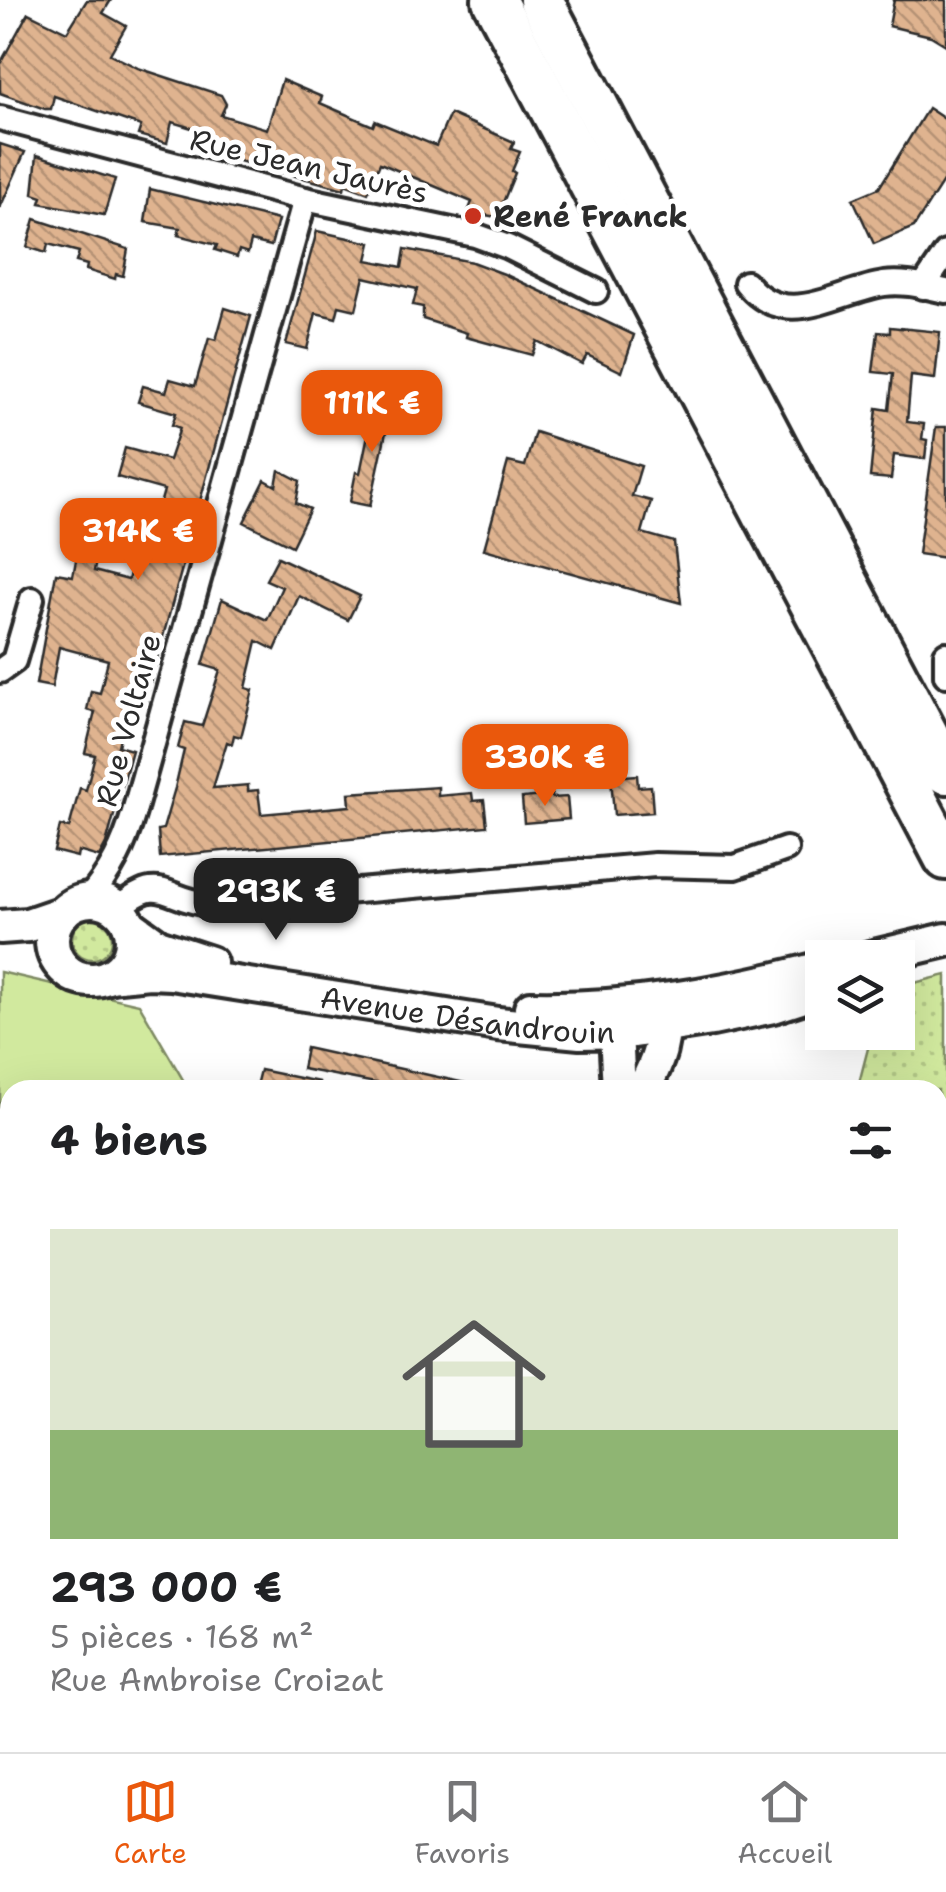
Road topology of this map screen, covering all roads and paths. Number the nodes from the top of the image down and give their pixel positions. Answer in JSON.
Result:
{"nodes":[{"id":1,"x":494,"y":0,"type":"edge"},
{"id":2,"x":540,"y":0,"type":"edge"},
{"id":3,"x":564,"y":0,"type":"edge"},
{"id":4,"x":0,"y":118,"type":"edge"},
{"id":5,"x":614,"y":140,"type":"junction"},
{"id":6,"x":305,"y":200,"type":"junction"},
{"id":7,"x":946,"y":253,"type":"edge"},
{"id":8,"x":746,"y":283,"type":"dead end"},
{"id":9,"x":934,"y":289,"type":"edge"},
{"id":10,"x":596,"y":291,"type":"dead end"},
{"id":11,"x":32,"y":599,"type":"dead end"},
{"id":12,"x":946,"y":654,"type":"edge"},
{"id":13,"x":0,"y":671,"type":"edge"},
{"id":14,"x":946,"y":674,"type":"edge"},
{"id":15,"x":946,"y":772,"type":"edge"},
{"id":16,"x":786,"y":849,"type":"dead end"},
{"id":17,"x":946,"y":858,"type":"edge"},
{"id":18,"x":99,"y":912,"type":"junction"},
{"id":19,"x":0,"y":927,"type":"edge"},
{"id":20,"x":0,"y":945,"type":"edge"},
{"id":21,"x":59,"y":962,"type":"junction"},
{"id":22,"x":805,"y":972,"type":"edge"},
{"id":23,"x":110,"y":976,"type":"junction"},
{"id":24,"x":805,"y":995,"type":"edge"},
{"id":25,"x":661,"y":1015,"type":"junction"},
{"id":26,"x":619,"y":1019,"type":"junction"},
{"id":27,"x":619,"y":1080,"type":"edge"},
{"id":28,"x":648,"y":1080,"type":"edge"}],
"edges":[{"from":1,"to":17,"type":"highway"},
{"from":2,"to":5,"type":"highway"},
{"from":3,"to":5,"type":"highway"},
{"from":4,"to":6,"type":"street","name":"Rue Jean Jaurès"},
{"from":5,"to":15,"type":"highway"},
{"from":6,"to":10,"type":"street","name":"Rue Jean Jaurès"},
{"from":6,"to":18,"type":"street","name":"Rue Voltaire"},
{"from":7,"to":9,"type":"street"},
{"from":8,"to":9,"type":"street"},
{"from":11,"to":13,"type":"street"},
{"from":12,"to":14,"type":"street"},
{"from":16,"to":18,"type":"street"},
{"from":18,"to":19,"type":"main road"},
{"from":18,"to":21,"type":"main road"},
{"from":18,"to":23,"type":"main road"},
{"from":18,"to":26,"type":"main road","name":"Avenue Désandrouin"},
{"from":20,"to":21,"type":"main road"},
{"from":21,"to":23,"type":"main road"},
{"from":22,"to":25,"type":"main road","name":"Avenue Désandrouin"},
{"from":23,"to":26,"type":"main road","name":"Avenue Désandrouin"},
{"from":24,"to":25,"type":"main road","name":"Avenue Désandrouin"},
{"from":25,"to":26,"type":"main road","name":"Avenue Désandrouin"},
{"from":25,"to":28,"type":"main road"},
{"from":26,"to":27,"type":"main road"}]}
